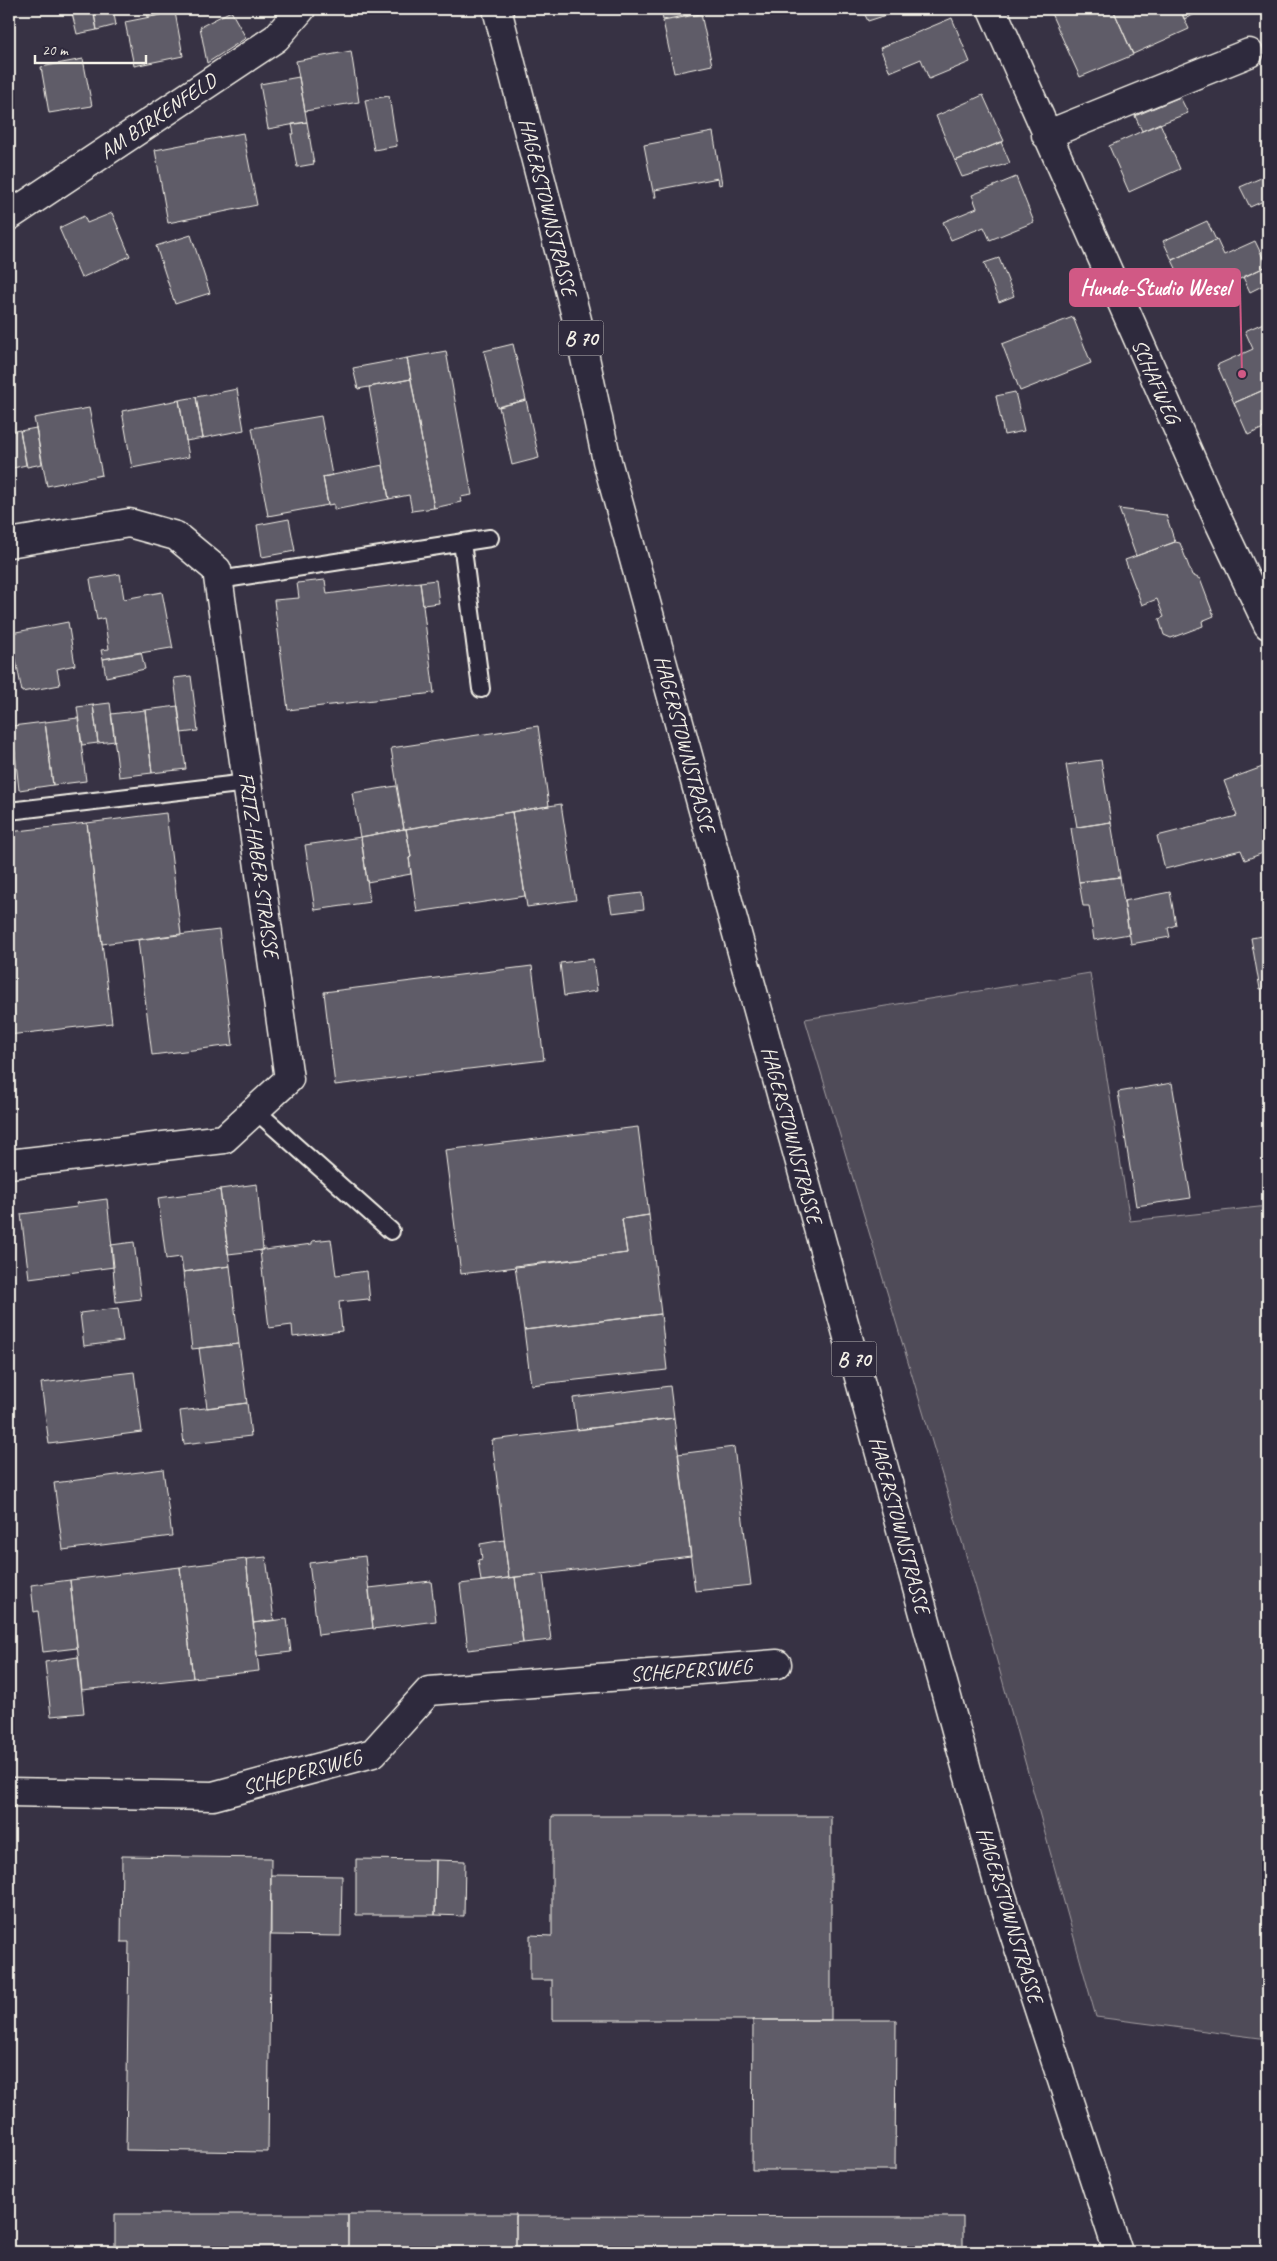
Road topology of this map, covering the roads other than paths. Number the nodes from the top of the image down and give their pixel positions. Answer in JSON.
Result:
{"nodes":[{"id":1,"x":301,"y":9,"type":"edge"},
{"id":2,"x":497,"y":9,"type":"edge"},
{"id":3,"x":992,"y":9,"type":"edge"},
{"id":4,"x":1249,"y":54,"type":"dead end"},
{"id":5,"x":1046,"y":135,"type":"junction"},
{"id":6,"x":9,"y":216,"type":"edge"},
{"id":7,"x":490,"y":538,"type":"dead end"},
{"id":8,"x":462,"y":542,"type":"junction"},
{"id":9,"x":9,"y":543,"type":"edge"},
{"id":10,"x":219,"y":580,"type":"junction"},
{"id":11,"x":1268,"y":625,"type":"edge"},
{"id":12,"x":481,"y":689,"type":"dead end"},
{"id":13,"x":247,"y":782,"type":"junction"},
{"id":14,"x":9,"y":811,"type":"edge"},
{"id":15,"x":255,"y":1110,"type":"junction"},
{"id":16,"x":9,"y":1164,"type":"edge"},
{"id":17,"x":392,"y":1231,"type":"dead end"},
{"id":18,"x":777,"y":1664,"type":"dead end"},
{"id":19,"x":9,"y":1792,"type":"edge"},
{"id":20,"x":1118,"y":2252,"type":"edge"}],
"edges":[{"from":1,"to":6,"type":"street","name":"AM BIRKENFELD"},
{"from":2,"to":20,"type":"street","name":"HAGERSTOWNSTRASSE","number":"B 70"},
{"from":3,"to":5,"type":"street","name":"SCHAFWEG"},
{"from":4,"to":5,"type":"street"},
{"from":5,"to":11,"type":"street","name":"SCHAFWEG"},
{"from":7,"to":8,"type":"lane"},
{"from":8,"to":10,"type":"lane"},
{"from":8,"to":12,"type":"lane"},
{"from":9,"to":10,"type":"street","name":"FRITZ-HABER-STRASSE"},
{"from":10,"to":13,"type":"street","name":"FRITZ-HABER-STRASSE"},
{"from":13,"to":14,"type":"lane"},
{"from":13,"to":15,"type":"street","name":"FRITZ-HABER-STRASSE"},
{"from":15,"to":16,"type":"street","name":"FRITZ-HABER-STRASSE"},
{"from":15,"to":17,"type":"lane"},
{"from":18,"to":19,"type":"street","name":"SCHEPERSWEG"}]}
